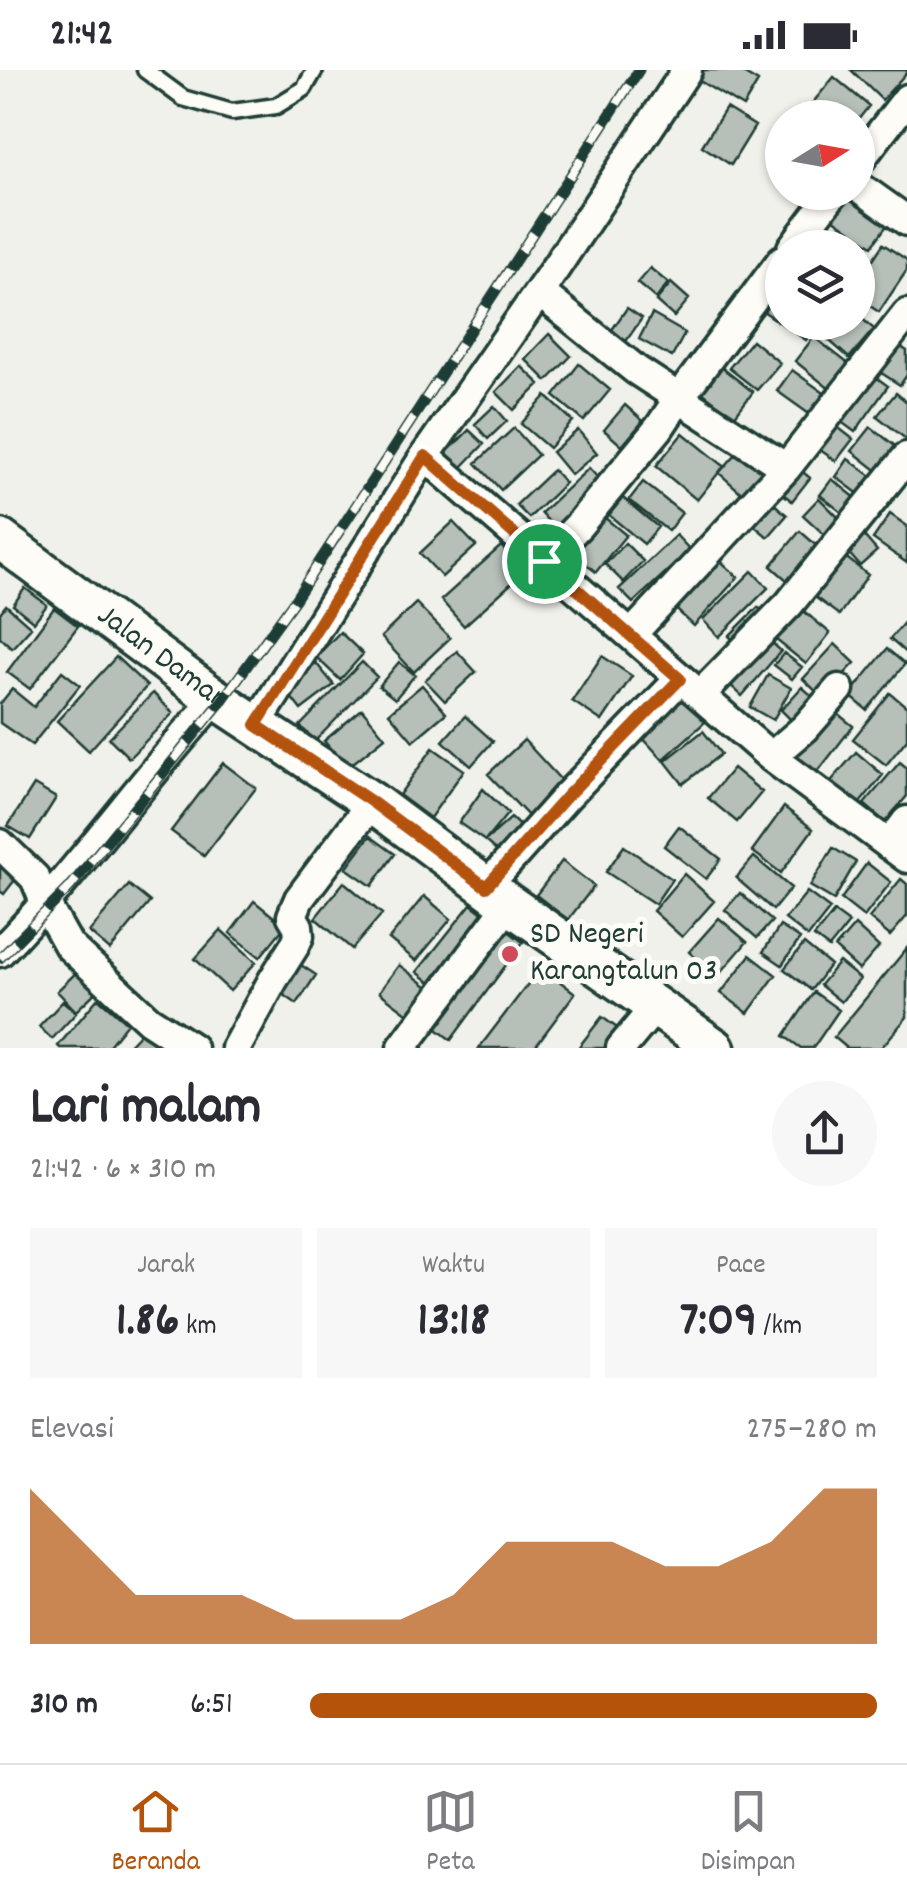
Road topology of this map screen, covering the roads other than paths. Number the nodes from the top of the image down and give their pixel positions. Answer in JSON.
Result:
{"nodes":[{"id":1,"x":145,"y":70,"type":"edge"},
{"id":2,"x":316,"y":70,"type":"edge"},
{"id":3,"x":686,"y":70,"type":"edge"},
{"id":4,"x":907,"y":98,"type":"edge"},
{"id":5,"x":875,"y":140,"type":"edge"},
{"id":6,"x":875,"y":198,"type":"edge"},
{"id":7,"x":907,"y":221,"type":"edge"},
{"id":8,"x":765,"y":283,"type":"edge"},
{"id":9,"x":539,"y":292,"type":"junction"},
{"id":10,"x":907,"y":314,"type":"edge"},
{"id":11,"x":679,"y":398,"type":"junction"},
{"id":12,"x":425,"y":456,"type":"junction"},
{"id":13,"x":907,"y":457,"type":"edge"},
{"id":14,"x":786,"y":468,"type":"junction"},
{"id":15,"x":0,"y":539,"type":"edge"},
{"id":16,"x":544,"y":561,"type":"junction"},
{"id":17,"x":631,"y":636,"type":"junction"},
{"id":18,"x":690,"y":687,"type":"junction"},
{"id":19,"x":838,"y":688,"type":"dead end"},
{"id":20,"x":217,"y":698,"type":"junction"},
{"id":21,"x":256,"y":725,"type":"junction"},
{"id":22,"x":771,"y":757,"type":"junction"},
{"id":23,"x":372,"y":802,"type":"junction"},
{"id":24,"x":907,"y":821,"type":"edge"},
{"id":25,"x":0,"y":844,"type":"edge"},
{"id":26,"x":898,"y":852,"type":"edge"},
{"id":27,"x":498,"y":895,"type":"junction"},
{"id":28,"x":46,"y":905,"type":"junction"},
{"id":29,"x":0,"y":952,"type":"edge"},
{"id":30,"x":656,"y":1006,"type":"junction"},
{"id":31,"x":192,"y":1048,"type":"edge"},
{"id":32,"x":236,"y":1048,"type":"edge"},
{"id":33,"x":402,"y":1048,"type":"edge"},
{"id":34,"x":621,"y":1048,"type":"edge"},
{"id":35,"x":715,"y":1048,"type":"edge"}],
"edges":[{"from":1,"to":2,"type":"lane"},
{"from":3,"to":9,"type":"street"},
{"from":4,"to":5,"type":"street"},
{"from":6,"to":7,"type":"street"},
{"from":8,"to":11,"type":"street"},
{"from":9,"to":11,"type":"street"},
{"from":9,"to":12,"type":"street"},
{"from":10,"to":14,"type":"street"},
{"from":11,"to":14,"type":"street"},
{"from":11,"to":16,"type":"street"},
{"from":12,"to":16,"type":"street"},
{"from":12,"to":21,"type":"street"},
{"from":13,"to":18,"type":"street"},
{"from":14,"to":17,"type":"street"},
{"from":15,"to":20,"type":"street","name":"Jalan Damar"},
{"from":16,"to":17,"type":"street"},
{"from":17,"to":18,"type":"street"},
{"from":18,"to":22,"type":"street"},
{"from":18,"to":27,"type":"street"},
{"from":19,"to":22,"type":"street"},
{"from":20,"to":21,"type":"street","name":"Jalan Damar"},
{"from":20,"to":28,"type":"street"},
{"from":21,"to":23,"type":"street","name":"Jalan Damar"},
{"from":22,"to":26,"type":"street"},
{"from":23,"to":27,"type":"street","name":"Jalan Damar"},
{"from":23,"to":32,"type":"street"},
{"from":24,"to":26,"type":"street"},
{"from":25,"to":28,"type":"street"},
{"from":27,"to":30,"type":"street","name":"Jalan Damar"},
{"from":27,"to":33,"type":"street"},
{"from":28,"to":29,"type":"street"},
{"from":28,"to":31,"type":"street"},
{"from":30,"to":34,"type":"street"},
{"from":30,"to":35,"type":"street","name":"Jalan Damar"}]}
